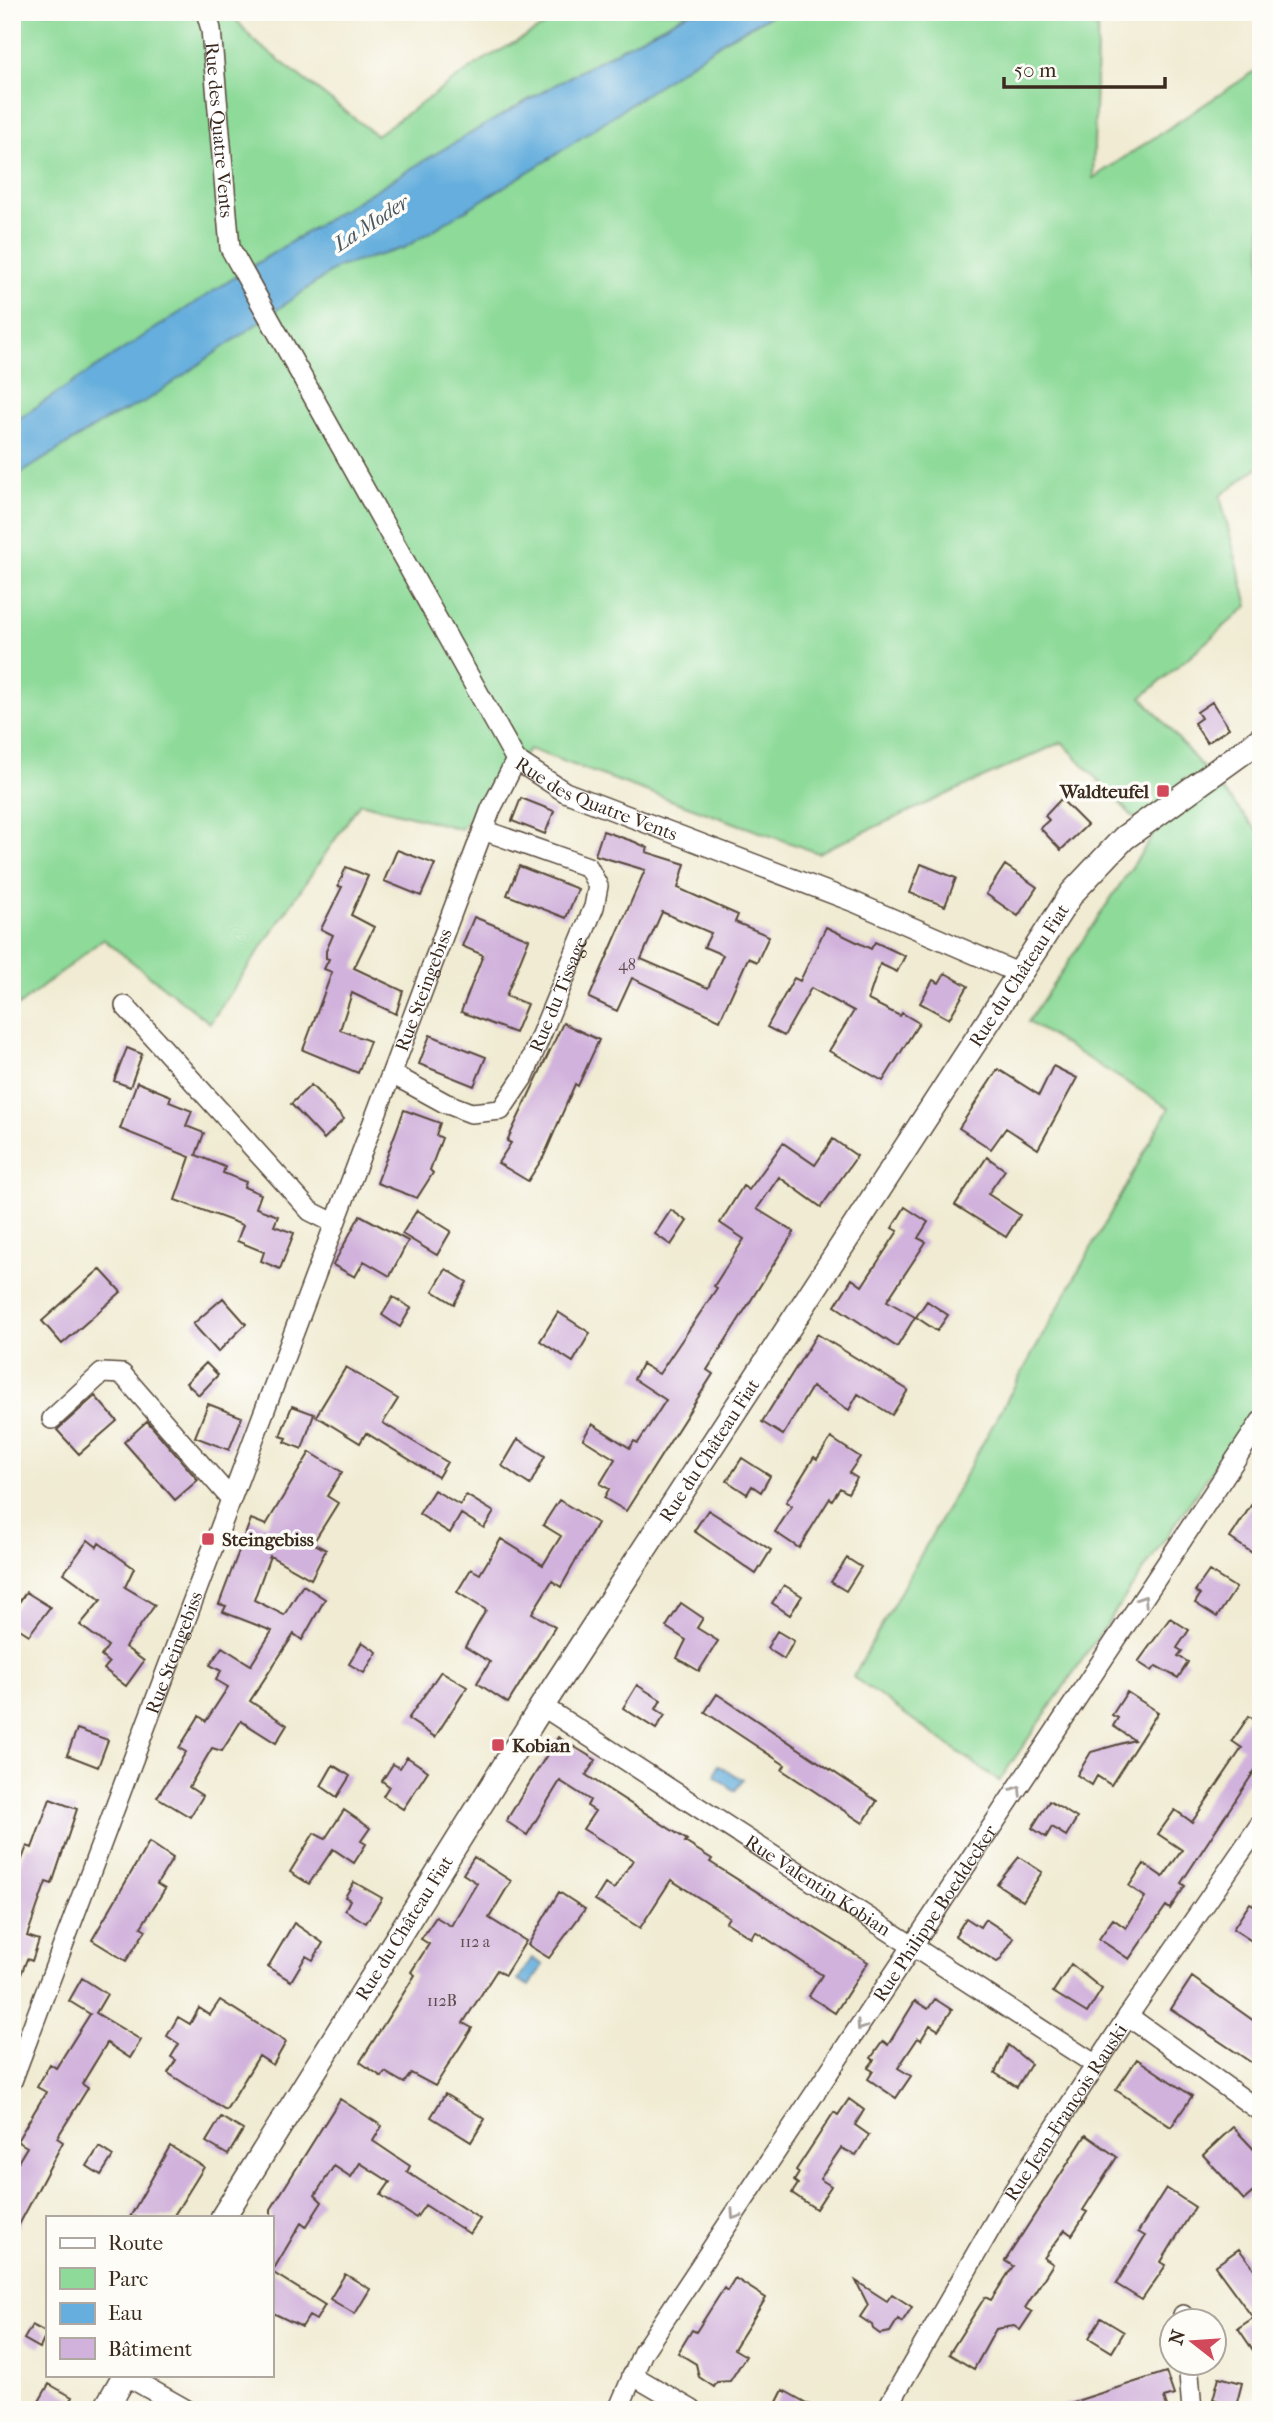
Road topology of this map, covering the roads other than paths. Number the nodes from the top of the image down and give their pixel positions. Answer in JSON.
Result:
{"nodes":[{"id":1,"x":206,"y":12,"type":"edge"},
{"id":2,"x":1261,"y":739,"type":"edge"},
{"id":3,"x":516,"y":760,"type":"junction"},
{"id":4,"x":483,"y":830,"type":"junction"},
{"id":5,"x":1018,"y":973,"type":"junction"},
{"id":6,"x":125,"y":1006,"type":"dead end"},
{"id":7,"x":392,"y":1074,"type":"junction"},
{"id":8,"x":334,"y":1223,"type":"junction"},
{"id":9,"x":51,"y":1419,"type":"dead end"},
{"id":10,"x":1261,"y":1421,"type":"edge"},
{"id":11,"x":231,"y":1499,"type":"junction"},
{"id":12,"x":542,"y":1706,"type":"junction"},
{"id":13,"x":1261,"y":1823,"type":"edge"},
{"id":14,"x":912,"y":1949,"type":"junction"},
{"id":15,"x":1128,"y":2016,"type":"junction"},
{"id":16,"x":1096,"y":2065,"type":"junction"},
{"id":17,"x":12,"y":2081,"type":"edge"},
{"id":18,"x":1261,"y":2112,"type":"edge"},
{"id":19,"x":224,"y":2216,"type":"edge"},
{"id":20,"x":632,"y":2375,"type":"junction"},
{"id":21,"x":124,"y":2376,"type":"edge"},
{"id":22,"x":127,"y":2376,"type":"edge"},
{"id":23,"x":1189,"y":2376,"type":"edge"},
{"id":24,"x":105,"y":2410,"type":"edge"},
{"id":25,"x":187,"y":2410,"type":"edge"},
{"id":26,"x":618,"y":2410,"type":"edge"},
{"id":27,"x":692,"y":2410,"type":"edge"},
{"id":28,"x":886,"y":2410,"type":"edge"},
{"id":29,"x":1192,"y":2410,"type":"edge"}],
"edges":[{"from":1,"to":3,"type":"street","name":"Rue des Quatre Vents"},
{"from":2,"to":5,"type":"street","name":"Rue du Château Fiat"},
{"from":3,"to":4,"type":"street","name":"Rue Steingebiss"},
{"from":3,"to":5,"type":"street","name":"Rue des Quatre Vents"},
{"from":4,"to":7,"type":"street","name":"Rue Steingebiss"},
{"from":4,"to":7,"type":"street","name":"Rue du Tissage"},
{"from":5,"to":12,"type":"street","name":"Rue du Château Fiat"},
{"from":6,"to":8,"type":"street"},
{"from":7,"to":8,"type":"street","name":"Rue Steingebiss"},
{"from":8,"to":11,"type":"street","name":"Rue Steingebiss"},
{"from":9,"to":11,"type":"street"},
{"from":14,"to":10,"type":"street","name":"Rue Philippe Boeddecker","one_way":true},
{"from":11,"to":17,"type":"street","name":"Rue Steingebiss"},
{"from":12,"to":14,"type":"street","name":"Rue Valentin Kobian"},
{"from":12,"to":19,"type":"street","name":"Rue du Château Fiat"},
{"from":13,"to":15,"type":"street","name":"Rue Jean-François Rauski"},
{"from":14,"to":16,"type":"street","name":"Rue Valentin Kobian"},
{"from":14,"to":20,"type":"street","name":"Rue Philippe Boeddecker","one_way":true},
{"from":15,"to":16,"type":"street","name":"Rue Jean-François Rauski"},
{"from":15,"to":18,"type":"street"},
{"from":16,"to":28,"type":"street","name":"Rue Jean-François Rauski"},
{"from":20,"to":26,"type":"street","name":"Rue Philippe Boeddecker"},
{"from":20,"to":27,"type":"street"},
{"from":21,"to":24,"type":"street"},
{"from":22,"to":25,"type":"street"},
{"from":23,"to":29,"type":"street"}]}
